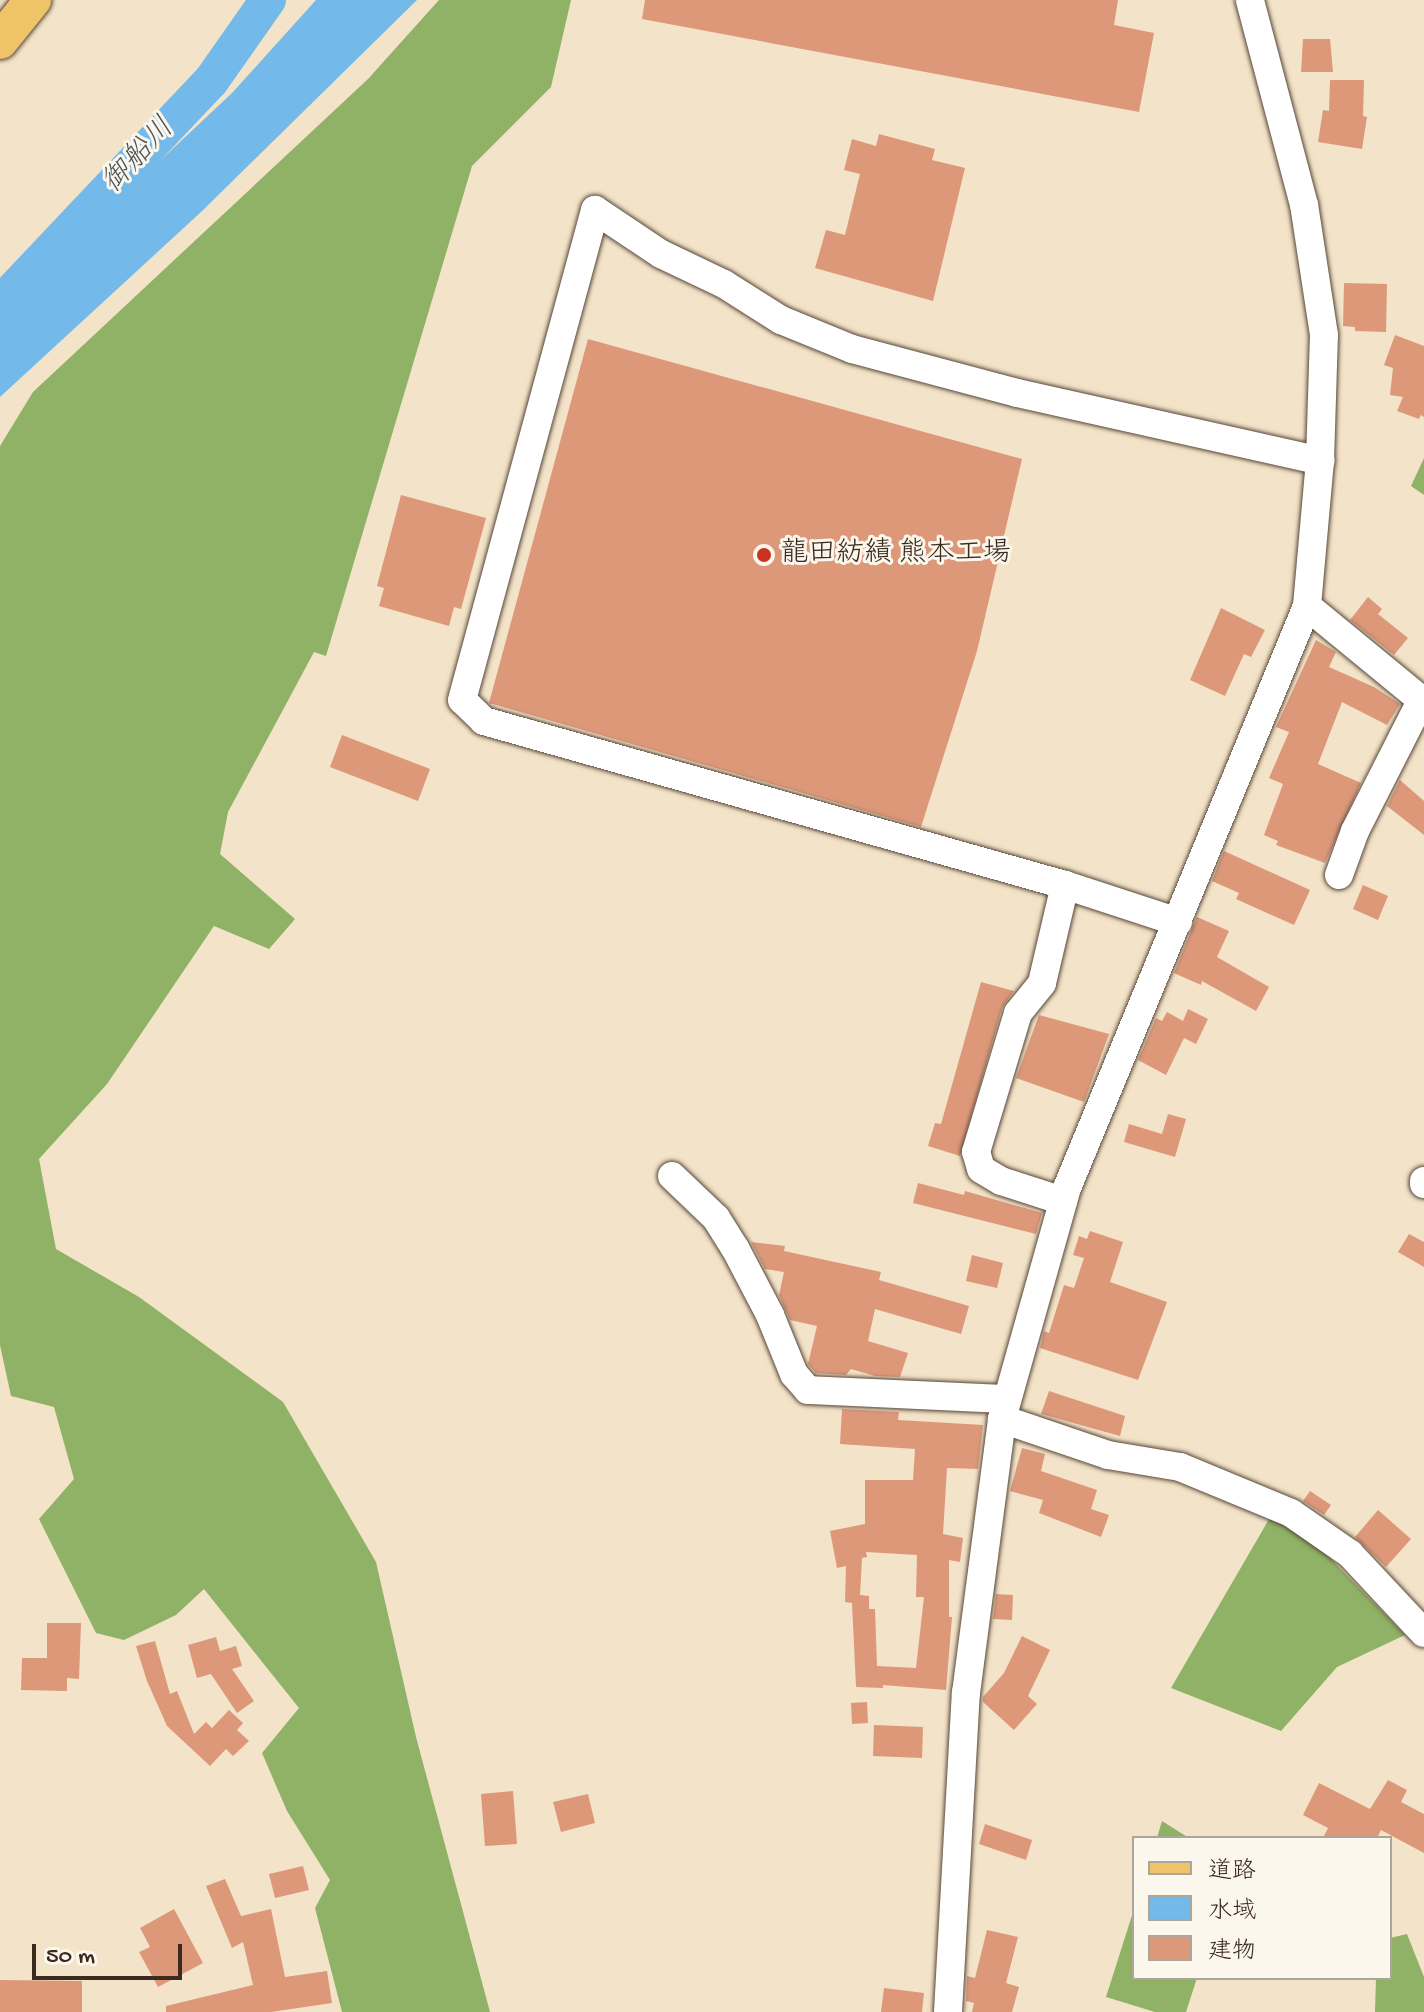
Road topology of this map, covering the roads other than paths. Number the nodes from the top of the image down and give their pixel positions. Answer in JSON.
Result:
{"nodes":[{"id":1,"x":33,"y":0,"type":"edge"},
{"id":2,"x":1250,"y":0,"type":"edge"},
{"id":3,"x":0,"y":41,"type":"edge"},
{"id":4,"x":1320,"y":461,"type":"junction"},
{"id":5,"x":1307,"y":606,"type":"junction"},
{"id":6,"x":1423,"y":700,"type":"edge"},
{"id":7,"x":1339,"y":875,"type":"dead end"},
{"id":8,"x":1065,"y":885,"type":"junction"},
{"id":9,"x":1178,"y":922,"type":"junction"},
{"id":10,"x":672,"y":1176,"type":"dead end"},
{"id":11,"x":1063,"y":1201,"type":"junction"},
{"id":12,"x":1004,"y":1409,"type":"junction"},
{"id":13,"x":1424,"y":1633,"type":"edge"},
{"id":14,"x":948,"y":2012,"type":"edge"}],
"edges":[{"from":1,"to":3,"type":"main road"},
{"from":2,"to":4,"type":"street"},
{"from":4,"to":5,"type":"street"},
{"from":4,"to":8,"type":"street"},
{"from":5,"to":6,"type":"street"},
{"from":5,"to":9,"type":"street"},
{"from":6,"to":7,"type":"street"},
{"from":8,"to":9,"type":"street"},
{"from":8,"to":11,"type":"street"},
{"from":9,"to":11,"type":"street"},
{"from":10,"to":12,"type":"street"},
{"from":11,"to":12,"type":"street"},
{"from":12,"to":13,"type":"street"},
{"from":12,"to":14,"type":"street"}]}
